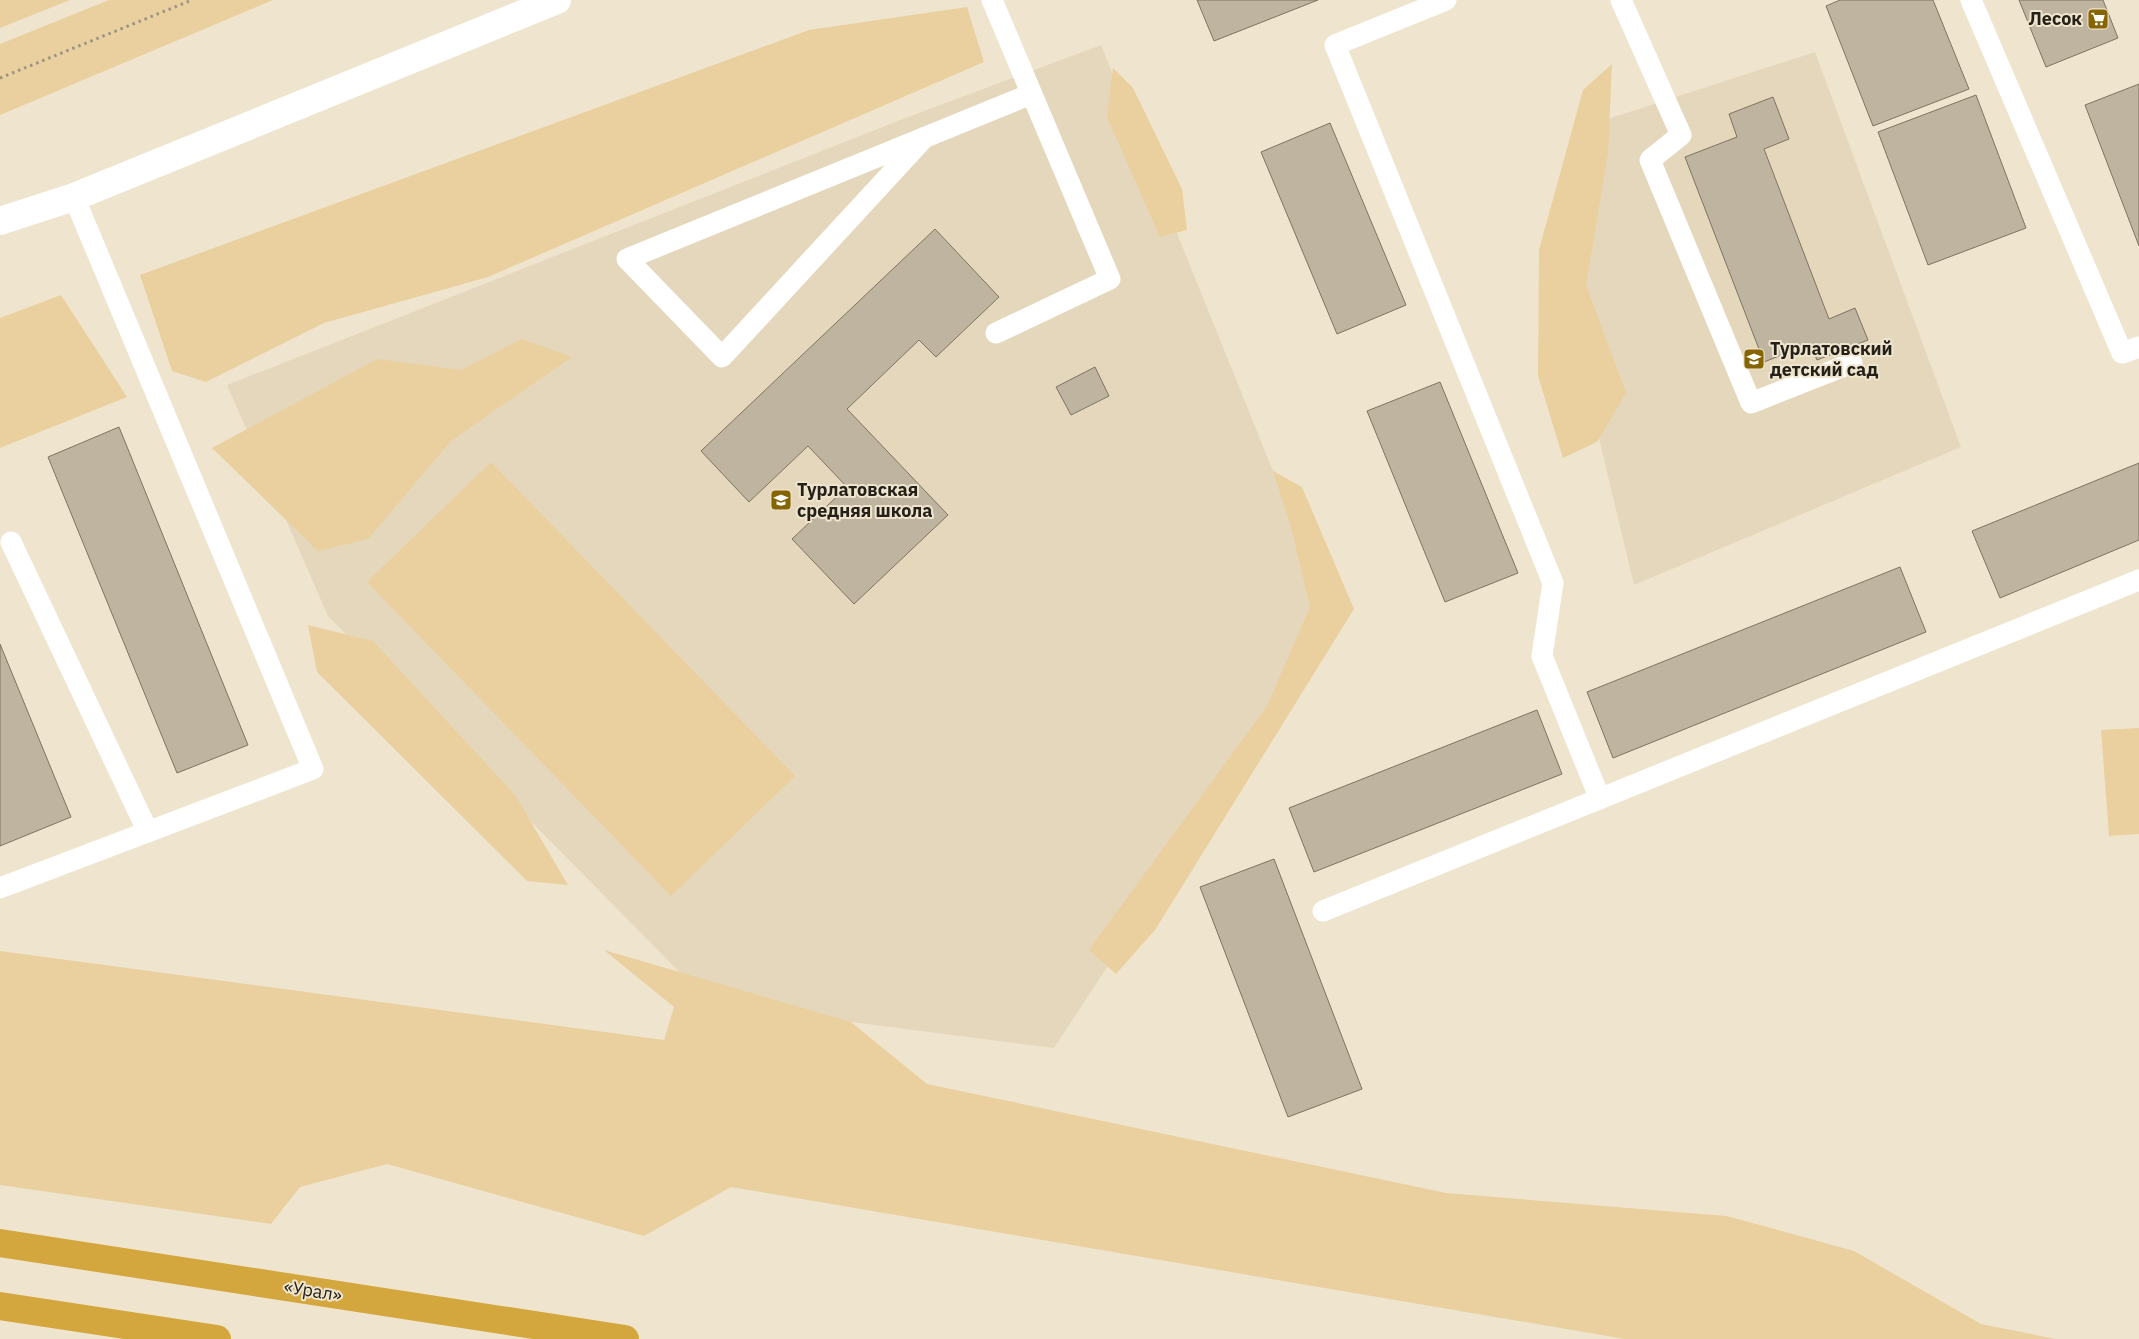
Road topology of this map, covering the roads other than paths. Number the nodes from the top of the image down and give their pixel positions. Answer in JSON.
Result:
{"nodes":[{"id":1,"x":557,"y":0,"type":"edge"},
{"id":2,"x":992,"y":0,"type":"edge"},
{"id":3,"x":1446,"y":0,"type":"edge"},
{"id":4,"x":1622,"y":0,"type":"edge"},
{"id":5,"x":1971,"y":0,"type":"edge"},
{"id":6,"x":1031,"y":94,"type":"junction"},
{"id":7,"x":926,"y":137,"type":"junction"},
{"id":8,"x":74,"y":197,"type":"junction"},
{"id":9,"x":0,"y":221,"type":"edge"},
{"id":10,"x":996,"y":332,"type":"dead end"},
{"id":11,"x":2139,"y":347,"type":"edge"},
{"id":12,"x":1852,"y":363,"type":"dead end"},
{"id":13,"x":11,"y":542,"type":"dead end"},
{"id":14,"x":2139,"y":580,"type":"edge"},
{"id":15,"x":1600,"y":799,"type":"junction"},
{"id":16,"x":148,"y":832,"type":"junction"},
{"id":17,"x":0,"y":888,"type":"edge"},
{"id":18,"x":1323,"y":911,"type":"dead end"},
{"id":19,"x":0,"y":1243,"type":"edge"},
{"id":20,"x":0,"y":1306,"type":"edge"},
{"id":21,"x":217,"y":1339,"type":"edge"},
{"id":22,"x":625,"y":1339,"type":"edge"}],
"edges":[{"from":1,"to":8,"type":"street"},
{"from":2,"to":6,"type":"lane"},
{"from":3,"to":15,"type":"lane"},
{"from":4,"to":12,"type":"lane"},
{"from":5,"to":11,"type":"lane"},
{"from":6,"to":7,"type":"lane"},
{"from":6,"to":10,"type":"lane"},
{"from":7,"to":7,"type":"lane"},
{"from":8,"to":9,"type":"street"},
{"from":8,"to":16,"type":"lane"},
{"from":13,"to":16,"type":"lane"},
{"from":14,"to":15,"type":"lane"},
{"from":15,"to":18,"type":"lane"},
{"from":16,"to":17,"type":"lane"},
{"from":19,"to":22,"type":"highway","name":"«Урал»"},
{"from":20,"to":21,"type":"highway"}]}
